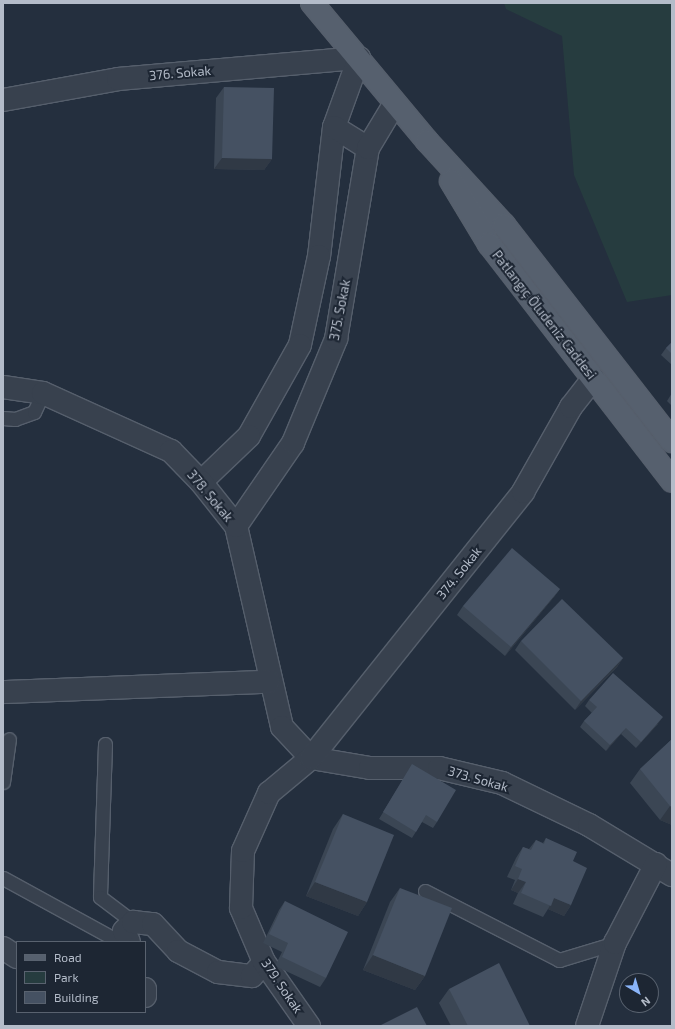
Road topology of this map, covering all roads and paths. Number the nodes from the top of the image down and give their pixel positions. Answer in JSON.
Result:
{"nodes":[{"id":1,"x":312,"y":3,"type":"edge"},
{"id":2,"x":359,"y":58,"type":"junction"},
{"id":3,"x":3,"y":100,"type":"edge"},
{"id":4,"x":395,"y":102,"type":"junction"},
{"id":5,"x":334,"y":127,"type":"junction"},
{"id":6,"x":427,"y":141,"type":"junction"},
{"id":7,"x":368,"y":148,"type":"junction"},
{"id":8,"x":593,"y":379,"type":"junction"},
{"id":9,"x":3,"y":387,"type":"edge"},
{"id":10,"x":43,"y":393,"type":"junction"},
{"id":11,"x":3,"y":418,"type":"edge"},
{"id":12,"x":672,"y":441,"type":"edge"},
{"id":13,"x":672,"y":481,"type":"edge"},
{"id":14,"x":200,"y":482,"type":"junction"},
{"id":15,"x":236,"y":526,"type":"junction"},
{"id":16,"x":269,"y":682,"type":"junction"},
{"id":17,"x":3,"y":692,"type":"edge"},
{"id":18,"x":9,"y":739,"type":"dead end"},
{"id":19,"x":105,"y":744,"type":"dead end"},
{"id":20,"x":311,"y":758,"type":"junction"},
{"id":21,"x":3,"y":782,"type":"edge"},
{"id":22,"x":664,"y":869,"type":"edge"},
{"id":23,"x":3,"y":878,"type":"edge"},
{"id":24,"x":425,"y":891,"type":"dead end"},
{"id":25,"x":131,"y":932,"type":"edge"},
{"id":26,"x":118,"y":941,"type":"edge"},
{"id":27,"x":615,"y":943,"type":"junction"},
{"id":28,"x":3,"y":948,"type":"edge"},
{"id":29,"x":16,"y":956,"type":"edge"},
{"id":30,"x":264,"y":962,"type":"junction"},
{"id":31,"x":309,"y":1026,"type":"edge"},
{"id":32,"x":586,"y":1026,"type":"edge"}],
"edges":[{"from":1,"to":2,"type":"main road","name":"Patlangıç Öludeniz Caddesi"},
{"from":2,"to":3,"type":"street","name":"376. Sokak"},
{"from":2,"to":4,"type":"main road","name":"Patlangıç Öludeniz Caddesi"},
{"from":2,"to":5,"type":"street"},
{"from":4,"to":6,"type":"main road","name":"Patlangıç Öludeniz Caddesi"},
{"from":4,"to":7,"type":"street","name":"375. Sokak"},
{"from":5,"to":7,"type":"street"},
{"from":5,"to":14,"type":"street"},
{"from":6,"to":8,"type":"main road","name":"Patlangıç Öludeniz Caddesi"},
{"from":6,"to":12,"type":"main road","name":"Patlangıç Öludeniz Caddesi"},
{"from":7,"to":15,"type":"street","name":"375. Sokak"},
{"from":8,"to":13,"type":"main road","name":"Patlangıç Öludeniz Caddesi"},
{"from":8,"to":20,"type":"street","name":"374. Sokak"},
{"from":9,"to":10,"type":"street","name":"378. Sokak"},
{"from":10,"to":11,"type":"lane"},
{"from":10,"to":14,"type":"street","name":"378. Sokak"},
{"from":14,"to":15,"type":"street","name":"378. Sokak"},
{"from":15,"to":16,"type":"street","name":"378. Sokak"},
{"from":16,"to":17,"type":"street"},
{"from":16,"to":20,"type":"street","name":"378. Sokak"},
{"from":18,"to":21,"type":"lane"},
{"from":19,"to":25,"type":"lane"},
{"from":20,"to":22,"type":"street","name":"373. Sokak"},
{"from":20,"to":30,"type":"street","name":"379. Sokak"},
{"from":22,"to":27,"type":"street"},
{"from":23,"to":26,"type":"lane"},
{"from":24,"to":27,"type":"lane"},
{"from":25,"to":30,"type":"street"},
{"from":27,"to":32,"type":"street"},
{"from":28,"to":29,"type":"street"},
{"from":30,"to":31,"type":"street","name":"379. Sokak"}]}
